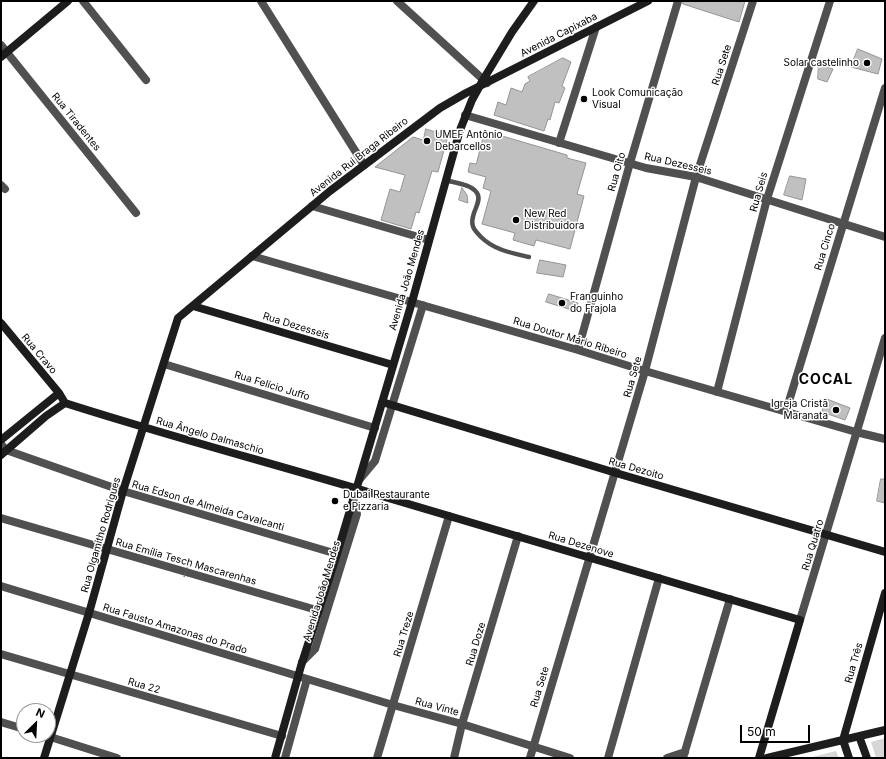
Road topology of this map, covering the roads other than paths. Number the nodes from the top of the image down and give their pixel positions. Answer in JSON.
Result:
{"nodes":[{"id":1,"x":68,"y":1,"type":"edge"},
{"id":2,"x":83,"y":1,"type":"edge"},
{"id":3,"x":261,"y":1,"type":"edge"},
{"id":4,"x":397,"y":1,"type":"edge"},
{"id":5,"x":534,"y":1,"type":"edge"},
{"id":6,"x":648,"y":1,"type":"edge"},
{"id":7,"x":678,"y":1,"type":"edge"},
{"id":8,"x":753,"y":1,"type":"edge"},
{"id":9,"x":830,"y":1,"type":"edge"},
{"id":10,"x":596,"y":27,"type":"junction"},
{"id":11,"x":1,"y":45,"type":"edge"},
{"id":12,"x":4,"y":54,"type":"edge"},
{"id":13,"x":146,"y":80,"type":"dead end"},
{"id":14,"x":485,"y":82,"type":"junction"},
{"id":15,"x":479,"y":88,"type":"junction"},
{"id":16,"x":885,"y":88,"type":"edge"},
{"id":17,"x":466,"y":115,"type":"junction"},
{"id":18,"x":559,"y":143,"type":"junction"},
{"id":19,"x":630,"y":163,"type":"junction"},
{"id":20,"x":364,"y":165,"type":"junction"},
{"id":21,"x":696,"y":177,"type":"junction"},
{"id":22,"x":446,"y":180,"type":"junction"},
{"id":23,"x":767,"y":199,"type":"junction"},
{"id":24,"x":312,"y":206,"type":"junction"},
{"id":25,"x":136,"y":213,"type":"dead end"},
{"id":26,"x":843,"y":224,"type":"junction"},
{"id":27,"x":885,"y":237,"type":"edge"},
{"id":28,"x":429,"y":240,"type":"junction"},
{"id":29,"x":252,"y":256,"type":"junction"},
{"id":30,"x":529,"y":258,"type":"dead end"},
{"id":31,"x":412,"y":302,"type":"junction"},
{"id":32,"x":193,"y":306,"type":"junction"},
{"id":33,"x":423,"y":306,"type":"junction"},
{"id":34,"x":178,"y":318,"type":"joint"},
{"id":35,"x":1,"y":323,"type":"edge"},
{"id":36,"x":885,"y":338,"type":"edge"},
{"id":37,"x":578,"y":350,"type":"junction"},
{"id":38,"x":164,"y":364,"type":"junction"},
{"id":39,"x":393,"y":365,"type":"junction"},
{"id":40,"x":645,"y":371,"type":"junction"},
{"id":41,"x":717,"y":392,"type":"junction"},
{"id":42,"x":62,"y":398,"type":"junction"},
{"id":43,"x":382,"y":402,"type":"junction"},
{"id":44,"x":392,"y":405,"type":"junction"},
{"id":45,"x":786,"y":411,"type":"junction"},
{"id":46,"x":143,"y":428,"type":"junction"},
{"id":47,"x":375,"y":428,"type":"junction"},
{"id":48,"x":856,"y":432,"type":"junction"},
{"id":49,"x":885,"y":439,"type":"edge"},
{"id":50,"x":1,"y":440,"type":"edge"},
{"id":51,"x":3,"y":450,"type":"edge"},
{"id":52,"x":616,"y":474,"type":"junction"},
{"id":53,"x":360,"y":479,"type":"junction"},
{"id":54,"x":357,"y":489,"type":"junction"},
{"id":55,"x":123,"y":491,"type":"junction"},
{"id":56,"x":353,"y":499,"type":"junction"},
{"id":57,"x":449,"y":516,"type":"junction"},
{"id":58,"x":1,"y":518,"type":"edge"},
{"id":59,"x":827,"y":534,"type":"junction"},
{"id":60,"x":518,"y":536,"type":"junction"},
{"id":61,"x":107,"y":549,"type":"junction"},
{"id":62,"x":885,"y":552,"type":"edge"},
{"id":63,"x":337,"y":554,"type":"junction"},
{"id":64,"x":589,"y":558,"type":"junction"},
{"id":65,"x":659,"y":578,"type":"junction"},
{"id":66,"x":1,"y":586,"type":"edge"},
{"id":67,"x":885,"y":593,"type":"edge"},
{"id":68,"x":730,"y":600,"type":"junction"},
{"id":69,"x":320,"y":611,"type":"junction"},
{"id":70,"x":89,"y":613,"type":"junction"},
{"id":71,"x":800,"y":620,"type":"junction"},
{"id":72,"x":1,"y":654,"type":"edge"},
{"id":73,"x":302,"y":662,"type":"junction"},
{"id":74,"x":69,"y":675,"type":"junction"},
{"id":75,"x":302,"y":678,"type":"junction"},
{"id":76,"x":393,"y":705,"type":"junction"},
{"id":77,"x":56,"y":711,"type":"edge"},
{"id":78,"x":1,"y":722,"type":"edge"},
{"id":79,"x":462,"y":724,"type":"junction"},
{"id":80,"x":16,"y":727,"type":"edge"},
{"id":81,"x":885,"y":730,"type":"edge"},
{"id":82,"x":282,"y":736,"type":"junction"},
{"id":83,"x":859,"y":736,"type":"junction"},
{"id":84,"x":56,"y":739,"type":"edge"},
{"id":85,"x":843,"y":740,"type":"junction"},
{"id":86,"x":46,"y":743,"type":"edge"},
{"id":87,"x":533,"y":746,"type":"junction"},
{"id":88,"x":684,"y":755,"type":"edge"},
{"id":89,"x":44,"y":758,"type":"edge"},
{"id":90,"x":117,"y":758,"type":"edge"},
{"id":91,"x":275,"y":758,"type":"edge"},
{"id":92,"x":285,"y":758,"type":"edge"},
{"id":93,"x":377,"y":758,"type":"edge"},
{"id":94,"x":454,"y":758,"type":"edge"},
{"id":95,"x":530,"y":758,"type":"edge"},
{"id":96,"x":570,"y":758,"type":"edge"},
{"id":97,"x":608,"y":758,"type":"edge"},
{"id":98,"x":666,"y":758,"type":"edge"},
{"id":99,"x":759,"y":758,"type":"edge"},
{"id":100,"x":767,"y":758,"type":"edge"},
{"id":101,"x":849,"y":758,"type":"edge"},
{"id":102,"x":867,"y":758,"type":"edge"}],
"edges":[{"from":1,"to":12,"type":"street"},
{"from":2,"to":13,"type":"street"},
{"from":3,"to":20,"type":"street"},
{"from":4,"to":14,"type":"street"},
{"from":5,"to":14,"type":"street"},
{"from":6,"to":10,"type":"street","name":"Avenida Capixaba"},
{"from":7,"to":19,"type":"street","name":"Rua Oito"},
{"from":8,"to":21,"type":"street","name":"Rua Sete"},
{"from":9,"to":23,"type":"street","name":"Rua Seis"},
{"from":10,"to":14,"type":"street","name":"Avenida Capixaba"},
{"from":10,"to":18,"type":"street"},
{"from":11,"to":12,"type":"street","name":"Rua Tiradentes"},
{"from":12,"to":25,"type":"street","name":"Rua Tiradentes"},
{"from":14,"to":15,"type":"street","name":"Avenida Capixaba"},
{"from":15,"to":17,"type":"street","name":"Avenida João Mendes"},
{"from":15,"to":20,"type":"street","name":"Avenida Rui Braga Ribeiro"},
{"from":16,"to":26,"type":"street","name":"Rua Cinco"},
{"from":17,"to":18,"type":"street","name":"Rua Dezesseis"},
{"from":17,"to":22,"type":"street","name":"Avenida João Mendes"},
{"from":18,"to":19,"type":"street","name":"Rua Dezesseis"},
{"from":19,"to":21,"type":"street","name":"Rua Dezesseis"},
{"from":19,"to":37,"type":"street","name":"Rua Oito"},
{"from":20,"to":24,"type":"street","name":"Avenida Rui Braga Ribeiro"},
{"from":21,"to":23,"type":"street","name":"Rua Dezesseis"},
{"from":21,"to":40,"type":"street","name":"Rua Sete"},
{"from":22,"to":28,"type":"street","name":"Avenida João Mendes"},
{"from":22,"to":30,"type":"lane"},
{"from":23,"to":26,"type":"street","name":"Rua Dezesseis"},
{"from":23,"to":41,"type":"street","name":"Rua Seis"},
{"from":24,"to":28,"type":"street"},
{"from":24,"to":29,"type":"street","name":"Avenida Rui Braga Ribeiro"},
{"from":26,"to":27,"type":"street","name":"Rua Dezesseis"},
{"from":26,"to":45,"type":"street","name":"Rua Cinco"},
{"from":28,"to":31,"type":"street","name":"Avenida João Mendes"},
{"from":29,"to":31,"type":"street","name":"Rua Doutor Mário Ribeiro"},
{"from":29,"to":32,"type":"street","name":"Avenida Rui Braga Ribeiro"},
{"from":31,"to":33,"type":"street","name":"Rua Doutor Mário Ribeiro"},
{"from":31,"to":39,"type":"street","name":"Avenida João Mendes"},
{"from":32,"to":34,"type":"street","name":"Avenida Rui Braga Ribeiro"},
{"from":32,"to":39,"type":"street","name":"Rua Dezesseis"},
{"from":33,"to":37,"type":"street","name":"Rua Doutor Mário Ribeiro"},
{"from":33,"to":44,"type":"street","name":"Avenida João Mendes"},
{"from":34,"to":38,"type":"street","name":"Rua Olgamitho Rodrigues"},
{"from":35,"to":42,"type":"street","name":"Rua Cravo"},
{"from":36,"to":48,"type":"street","name":"Rua Quatro"},
{"from":37,"to":40,"type":"street","name":"Rua Doutor Mário Ribeiro"},
{"from":38,"to":46,"type":"street","name":"Rua Olgamitho Rodrigues"},
{"from":38,"to":47,"type":"street","name":"Rua Felício Juffo"},
{"from":39,"to":43,"type":"street","name":"Avenida João Mendes"},
{"from":40,"to":41,"type":"street","name":"Rua Doutor Mário Ribeiro"},
{"from":40,"to":52,"type":"street","name":"Rua Sete"},
{"from":41,"to":45,"type":"street","name":"Rua Doutor Mário Ribeiro"},
{"from":42,"to":46,"type":"street","name":"Rua Ângelo Dalmaschio"},
{"from":42,"to":50,"type":"street"},
{"from":42,"to":51,"type":"street"},
{"from":43,"to":44,"type":"street","name":"Rua Dezoito"},
{"from":43,"to":47,"type":"street","name":"Avenida João Mendes"},
{"from":44,"to":52,"type":"street","name":"Rua Dezoito"},
{"from":44,"to":53,"type":"street","name":"Avenida João Mendes"},
{"from":45,"to":48,"type":"street","name":"Rua Doutor Mário Ribeiro"},
{"from":46,"to":54,"type":"street","name":"Rua Ângelo Dalmaschio"},
{"from":46,"to":55,"type":"street","name":"Rua Olgamitho Rodrigues"},
{"from":47,"to":53,"type":"street","name":"Avenida João Mendes"},
{"from":48,"to":49,"type":"street","name":"Rua Doutor Mário Ribeiro"},
{"from":48,"to":59,"type":"street","name":"Rua Quatro"},
{"from":51,"to":55,"type":"street","name":"Rua Edson de Almeida Cavalcanti"},
{"from":52,"to":59,"type":"street","name":"Rua Dezoito"},
{"from":52,"to":64,"type":"street","name":"Rua Sete"},
{"from":53,"to":54,"type":"street","name":"Avenida João Mendes"},
{"from":54,"to":56,"type":"street","name":"Avenida João Mendes"},
{"from":54,"to":57,"type":"street","name":"Rua Dezenove"},
{"from":55,"to":61,"type":"street","name":"Rua Olgamitho Rodrigues"},
{"from":55,"to":63,"type":"street","name":"Rua Edson de Almeida Cavalcanti"},
{"from":56,"to":63,"type":"street","name":"Avenida João Mendes"},
{"from":56,"to":73,"type":"street","name":"Avenida João Mendes"},
{"from":57,"to":60,"type":"street","name":"Rua Dezenove"},
{"from":57,"to":76,"type":"street","name":"Rua Treze"},
{"from":58,"to":61,"type":"street","name":"Rua Emília Tesch Mascarenhas"},
{"from":59,"to":62,"type":"street","name":"Rua Dezoito"},
{"from":59,"to":71,"type":"street","name":"Rua Quatro"},
{"from":60,"to":64,"type":"street","name":"Rua Dezenove"},
{"from":60,"to":79,"type":"street","name":"Rua Doze"},
{"from":61,"to":69,"type":"street","name":"Rua Emília Tesch Mascarenhas"},
{"from":61,"to":70,"type":"street","name":"Rua Olgamitho Rodrigues"},
{"from":63,"to":69,"type":"street","name":"Avenida João Mendes"},
{"from":64,"to":65,"type":"street","name":"Rua Dezenove"},
{"from":64,"to":87,"type":"street","name":"Rua Sete"},
{"from":65,"to":68,"type":"street","name":"Rua Dezenove"},
{"from":65,"to":97,"type":"street"},
{"from":66,"to":70,"type":"street","name":"Rua Fausto Amazonas do Prado"},
{"from":67,"to":85,"type":"street","name":"Rua Três"},
{"from":68,"to":71,"type":"street","name":"Rua Dezenove"},
{"from":68,"to":88,"type":"street"},
{"from":69,"to":73,"type":"street","name":"Avenida João Mendes"},
{"from":70,"to":74,"type":"street","name":"Rua Olgamitho Rodrigues"},
{"from":70,"to":75,"type":"street","name":"Rua Fausto Amazonas do Prado"},
{"from":71,"to":99,"type":"street","name":"Rua Quatro"},
{"from":72,"to":74,"type":"street","name":"Rua 22"},
{"from":73,"to":75,"type":"street","name":"Avenida João Mendes"},
{"from":74,"to":77,"type":"street","name":"Rua Olgamitho Rodrigues"},
{"from":74,"to":82,"type":"street","name":"Rua 22"},
{"from":75,"to":76,"type":"street","name":"Rua Vinte"},
{"from":75,"to":82,"type":"street","name":"Avenida João Mendes"},
{"from":75,"to":92,"type":"street","name":"Avenida João Mendes"},
{"from":76,"to":79,"type":"street","name":"Rua Vinte"},
{"from":76,"to":93,"type":"street","name":"Rua Treze"},
{"from":78,"to":80,"type":"street"},
{"from":79,"to":87,"type":"street","name":"Rua Vinte"},
{"from":79,"to":94,"type":"street","name":"Rua Doze"},
{"from":81,"to":83,"type":"street"},
{"from":82,"to":91,"type":"street","name":"Avenida João Mendes"},
{"from":83,"to":85,"type":"street"},
{"from":83,"to":102,"type":"street"},
{"from":84,"to":90,"type":"street"},
{"from":85,"to":100,"type":"street"},
{"from":85,"to":101,"type":"street"},
{"from":86,"to":89,"type":"street","name":"Rua Olgamitho Rodrigues"},
{"from":87,"to":95,"type":"street","name":"Rua Sete"},
{"from":87,"to":96,"type":"street","name":"Rua Vinte"},
{"from":88,"to":98,"type":"street"}]}
